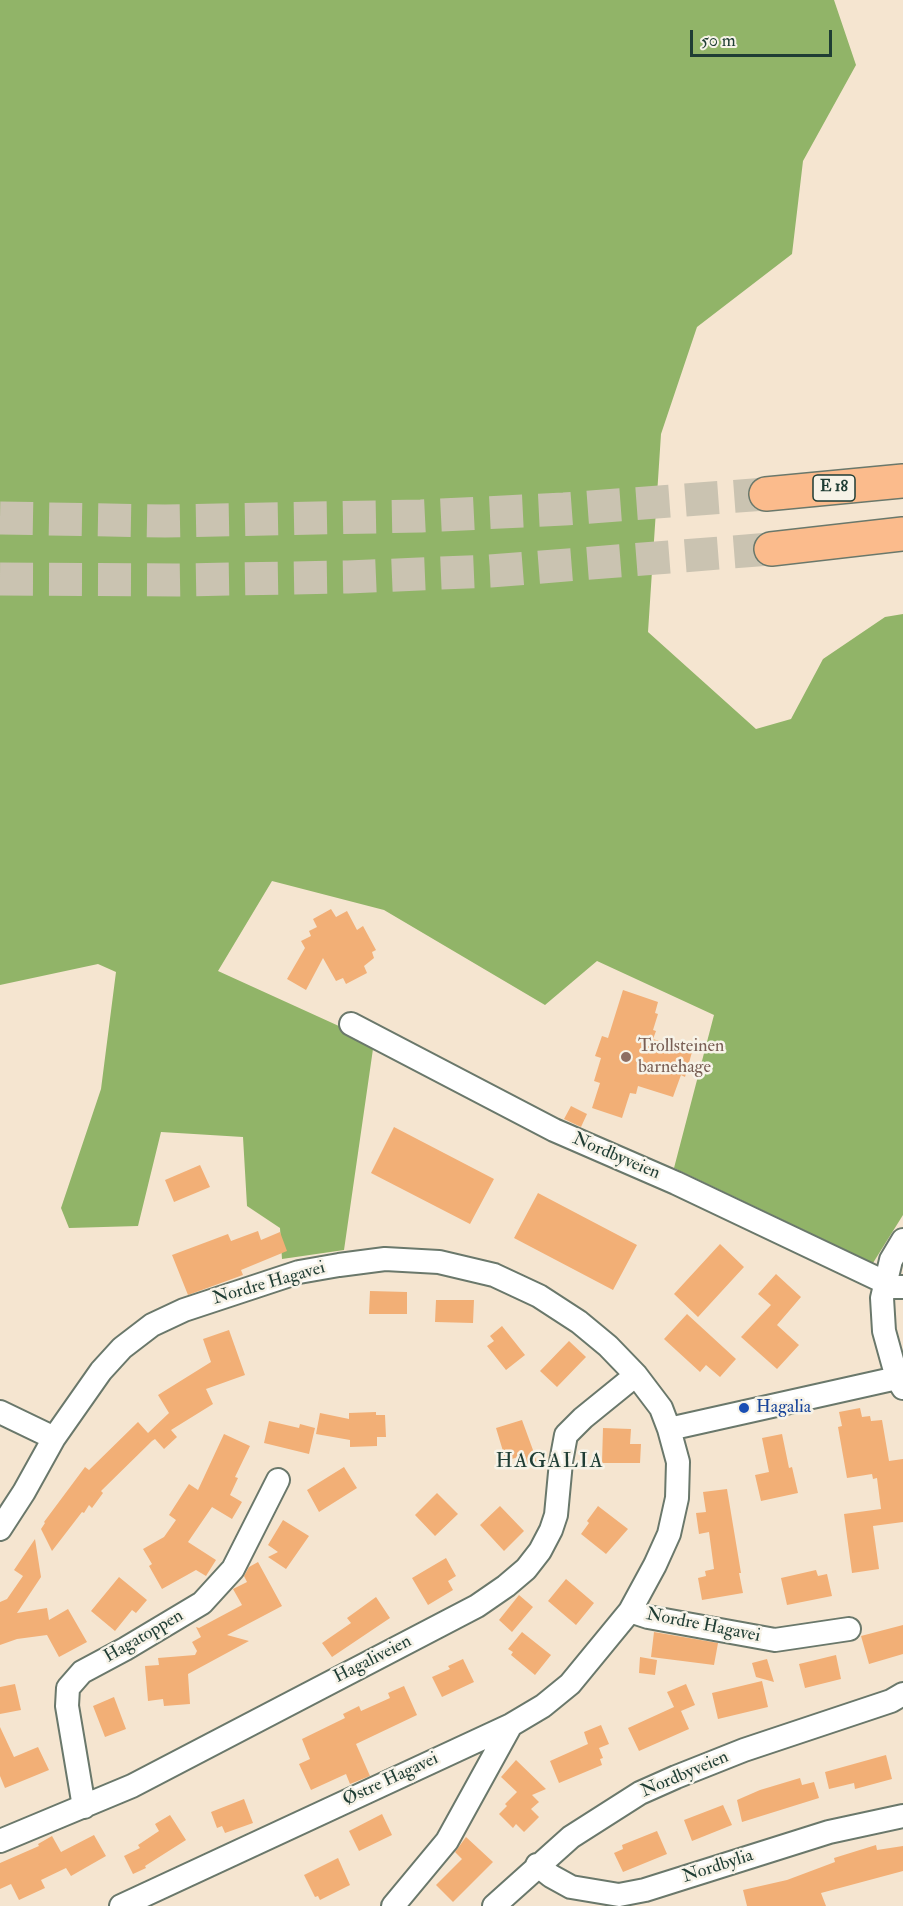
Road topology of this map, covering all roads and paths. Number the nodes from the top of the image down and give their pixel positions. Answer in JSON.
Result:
{"nodes":[{"id":1,"x":903,"y":481,"type":"edge"},
{"id":2,"x":766,"y":494,"type":"tunnel mouth"},
{"id":3,"x":903,"y":534,"type":"edge"},
{"id":4,"x":771,"y":549,"type":"tunnel mouth"},
{"id":5,"x":351,"y":1024,"type":"dead end"},
{"id":6,"x":903,"y":1240,"type":"edge"},
{"id":7,"x":894,"y":1284,"type":"edge"},
{"id":8,"x":897,"y":1353,"type":"edge"},
{"id":9,"x":636,"y":1375,"type":"junction"},
{"id":10,"x":900,"y":1383,"type":"edge"},
{"id":11,"x":0,"y":1412,"type":"edge"},
{"id":12,"x":669,"y":1429,"type":"junction"},
{"id":13,"x":54,"y":1437,"type":"junction"},
{"id":14,"x":278,"y":1480,"type":"dead end"},
{"id":15,"x":0,"y":1529,"type":"edge"},
{"id":16,"x":630,"y":1611,"type":"junction"},
{"id":17,"x":849,"y":1629,"type":"dead end"},
{"id":18,"x":903,"y":1694,"type":"edge"},
{"id":19,"x":511,"y":1725,"type":"junction"},
{"id":20,"x":84,"y":1807,"type":"junction"},
{"id":21,"x":903,"y":1816,"type":"edge"},
{"id":22,"x":0,"y":1841,"type":"edge"},
{"id":23,"x":537,"y":1865,"type":"junction"},
{"id":24,"x":121,"y":1906,"type":"edge"},
{"id":25,"x":393,"y":1906,"type":"edge"},
{"id":26,"x":494,"y":1906,"type":"edge"}],
"edges":[{"from":1,"to":2,"type":"highway","number":"E 18"},
{"from":3,"to":4,"type":"highway"},
{"from":5,"to":7,"type":"street","name":"Nordbyveien"},
{"from":6,"to":7,"type":"street"},
{"from":7,"to":8,"type":"street"},
{"from":8,"to":10,"type":"street"},
{"from":9,"to":12,"type":"street","name":"Nordre Hagavei"},
{"from":9,"to":13,"type":"street","name":"Nordre Hagavei"},
{"from":9,"to":20,"type":"street","name":"Hagaliveien"},
{"from":10,"to":12,"type":"street"},
{"from":11,"to":13,"type":"street"},
{"from":12,"to":16,"type":"street","name":"Nordre Hagavei"},
{"from":13,"to":15,"type":"street","name":"Nordre Hagavei"},
{"from":14,"to":20,"type":"street","name":"Hagatoppen"},
{"from":16,"to":17,"type":"street","name":"Nordre Hagavei"},
{"from":16,"to":19,"type":"street","name":"Østre Hagavei"},
{"from":18,"to":23,"type":"street","name":"Nordbyveien"},
{"from":19,"to":24,"type":"street","name":"Østre Hagavei"},
{"from":19,"to":25,"type":"street"},
{"from":20,"to":22,"type":"street","name":"Hagaliveien"},
{"from":21,"to":23,"type":"street","name":"Nordbylia"},
{"from":23,"to":26,"type":"street","name":"Nordbyveien"}]}
